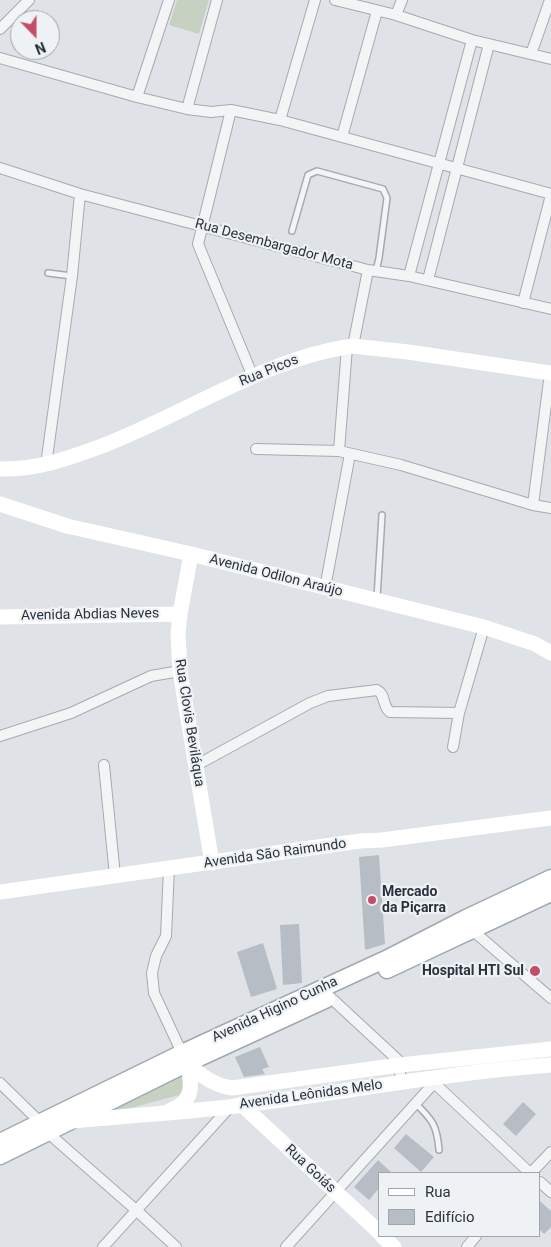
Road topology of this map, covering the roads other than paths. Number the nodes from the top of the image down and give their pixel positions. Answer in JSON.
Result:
{"nodes":[{"id":1,"x":29,"y":0,"type":"edge"},
{"id":2,"x":169,"y":0,"type":"edge"},
{"id":3,"x":217,"y":0,"type":"edge"},
{"id":4,"x":315,"y":0,"type":"edge"},
{"id":5,"x":335,"y":0,"type":"edge"},
{"id":6,"x":402,"y":0,"type":"edge"},
{"id":7,"x":550,"y":0,"type":"edge"},
{"id":8,"x":377,"y":11,"type":"junction"},
{"id":9,"x":396,"y":15,"type":"junction"},
{"id":10,"x":0,"y":29,"type":"edge"},
{"id":11,"x":472,"y":40,"type":"junction"},
{"id":12,"x":489,"y":44,"type":"junction"},
{"id":13,"x":531,"y":54,"type":"junction"},
{"id":14,"x":0,"y":58,"type":"edge"},
{"id":15,"x":551,"y":60,"type":"edge"},
{"id":16,"x":137,"y":97,"type":"junction"},
{"id":17,"x":186,"y":109,"type":"junction"},
{"id":18,"x":230,"y":110,"type":"junction"},
{"id":19,"x":280,"y":120,"type":"junction"},
{"id":20,"x":342,"y":138,"type":"junction"},
{"id":21,"x":439,"y":163,"type":"junction"},
{"id":22,"x":0,"y":168,"type":"edge"},
{"id":23,"x":456,"y":168,"type":"junction"},
{"id":24,"x":80,"y":194,"type":"junction"},
{"id":25,"x":551,"y":194,"type":"edge"},
{"id":26,"x":201,"y":226,"type":"junction"},
{"id":27,"x":292,"y":231,"type":"dead end"},
{"id":28,"x":372,"y":271,"type":"junction"},
{"id":29,"x":48,"y":273,"type":"dead end"},
{"id":30,"x":72,"y":276,"type":"junction"},
{"id":31,"x":409,"y":276,"type":"junction"},
{"id":32,"x":428,"y":280,"type":"junction"},
{"id":33,"x":523,"y":303,"type":"junction"},
{"id":34,"x":551,"y":310,"type":"edge"},
{"id":35,"x":350,"y":347,"type":"junction"},
{"id":36,"x":550,"y":373,"type":"edge"},
{"id":37,"x":253,"y":377,"type":"junction"},
{"id":38,"x":256,"y":449,"type":"dead end"},
{"id":39,"x":339,"y":451,"type":"junction"},
{"id":40,"x":350,"y":454,"type":"junction"},
{"id":41,"x":46,"y":465,"type":"junction"},
{"id":42,"x":0,"y":469,"type":"edge"},
{"id":43,"x":0,"y":504,"type":"edge"},
{"id":44,"x":534,"y":505,"type":"junction"},
{"id":45,"x":551,"y":508,"type":"edge"},
{"id":46,"x":382,"y":515,"type":"dead end"},
{"id":47,"x":191,"y":554,"type":"junction"},
{"id":48,"x":325,"y":588,"type":"junction"},
{"id":49,"x":377,"y":601,"type":"junction"},
{"id":50,"x":180,"y":614,"type":"junction"},
{"id":51,"x":0,"y":617,"type":"edge"},
{"id":52,"x":484,"y":627,"type":"junction"},
{"id":53,"x":551,"y":653,"type":"edge"},
{"id":54,"x":180,"y":671,"type":"junction"},
{"id":55,"x":459,"y":713,"type":"junction"},
{"id":56,"x":0,"y":736,"type":"edge"},
{"id":57,"x":453,"y":747,"type":"dead end"},
{"id":58,"x":104,"y":765,"type":"dead end"},
{"id":59,"x":195,"y":766,"type":"junction"},
{"id":60,"x":551,"y":818,"type":"edge"},
{"id":61,"x":212,"y":863,"type":"junction"},
{"id":62,"x":169,"y":868,"type":"junction"},
{"id":63,"x":115,"y":876,"type":"junction"},
{"id":64,"x":551,"y":878,"type":"edge"},
{"id":65,"x":0,"y":892,"type":"edge"},
{"id":66,"x":551,"y":894,"type":"edge"},
{"id":67,"x":469,"y":924,"type":"junction"},
{"id":68,"x":330,"y":997,"type":"junction"},
{"id":69,"x":551,"y":998,"type":"edge"},
{"id":70,"x":551,"y":1049,"type":"edge"},
{"id":71,"x":185,"y":1058,"type":"junction"},
{"id":72,"x":400,"y":1065,"type":"junction"},
{"id":73,"x":551,"y":1065,"type":"edge"},
{"id":74,"x":432,"y":1081,"type":"junction"},
{"id":75,"x":401,"y":1082,"type":"junction"},
{"id":76,"x":0,"y":1083,"type":"edge"},
{"id":77,"x":415,"y":1103,"type":"junction"},
{"id":78,"x":235,"y":1105,"type":"junction"},
{"id":79,"x":166,"y":1112,"type":"junction"},
{"id":80,"x":71,"y":1122,"type":"junction"},
{"id":81,"x":44,"y":1127,"type":"junction"},
{"id":82,"x":0,"y":1142,"type":"edge"},
{"id":83,"x":440,"y":1150,"type":"dead end"},
{"id":84,"x":551,"y":1152,"type":"edge"},
{"id":85,"x":0,"y":1156,"type":"edge"},
{"id":86,"x":529,"y":1172,"type":"edge"},
{"id":87,"x":531,"y":1172,"type":"edge"},
{"id":88,"x":541,"y":1183,"type":"edge"},
{"id":89,"x":335,"y":1191,"type":"junction"},
{"id":90,"x":551,"y":1192,"type":"edge"},
{"id":91,"x":136,"y":1210,"type":"junction"},
{"id":92,"x":378,"y":1231,"type":"edge"},
{"id":93,"x":384,"y":1237,"type":"edge"},
{"id":94,"x":475,"y":1237,"type":"edge"},
{"id":95,"x":103,"y":1247,"type":"edge"},
{"id":96,"x":176,"y":1247,"type":"edge"},
{"id":97,"x":286,"y":1247,"type":"edge"},
{"id":98,"x":394,"y":1247,"type":"edge"},
{"id":99,"x":466,"y":1247,"type":"edge"}],
"edges":[{"from":1,"to":10,"type":"street"},
{"from":2,"to":16,"type":"street"},
{"from":3,"to":17,"type":"street"},
{"from":4,"to":19,"type":"street"},
{"from":5,"to":8,"type":"street"},
{"from":6,"to":9,"type":"street"},
{"from":7,"to":13,"type":"street"},
{"from":8,"to":9,"type":"street"},
{"from":8,"to":20,"type":"street"},
{"from":9,"to":11,"type":"street"},
{"from":11,"to":12,"type":"street"},
{"from":11,"to":21,"type":"street"},
{"from":12,"to":13,"type":"street"},
{"from":12,"to":23,"type":"street"},
{"from":13,"to":15,"type":"street"},
{"from":14,"to":16,"type":"street"},
{"from":16,"to":17,"type":"street"},
{"from":17,"to":18,"type":"street"},
{"from":18,"to":19,"type":"street"},
{"from":18,"to":26,"type":"street"},
{"from":19,"to":20,"type":"street"},
{"from":20,"to":21,"type":"street"},
{"from":21,"to":23,"type":"street"},
{"from":21,"to":31,"type":"street"},
{"from":22,"to":24,"type":"street","name":"Rua Desembargador Mota"},
{"from":23,"to":25,"type":"street"},
{"from":23,"to":32,"type":"street"},
{"from":24,"to":26,"type":"street","name":"Rua Desembargador Mota"},
{"from":24,"to":30,"type":"street"},
{"from":25,"to":33,"type":"street"},
{"from":26,"to":28,"type":"street","name":"Rua Desembargador Mota"},
{"from":26,"to":37,"type":"street"},
{"from":27,"to":28,"type":"lane"},
{"from":28,"to":31,"type":"street","name":"Rua Desembargador Mota"},
{"from":28,"to":35,"type":"street"},
{"from":29,"to":30,"type":"lane"},
{"from":30,"to":41,"type":"street"},
{"from":31,"to":32,"type":"street","name":"Rua Desembargador Mota"},
{"from":32,"to":33,"type":"street","name":"Rua Desembargador Mota"},
{"from":33,"to":34,"type":"street","name":"Rua Desembargador Mota"},
{"from":35,"to":36,"type":"main road","name":"Rua Picos"},
{"from":35,"to":37,"type":"main road","name":"Rua Picos"},
{"from":35,"to":39,"type":"street"},
{"from":36,"to":44,"type":"street"},
{"from":37,"to":41,"type":"main road","name":"Rua Picos"},
{"from":38,"to":39,"type":"street"},
{"from":39,"to":40,"type":"street"},
{"from":40,"to":44,"type":"street"},
{"from":40,"to":48,"type":"street"},
{"from":41,"to":42,"type":"main road","name":"Rua Picos"},
{"from":43,"to":47,"type":"main road","name":"Avenida Odilon Araújo"},
{"from":44,"to":45,"type":"street"},
{"from":46,"to":49,"type":"lane"},
{"from":47,"to":48,"type":"main road","name":"Avenida Odilon Araújo"},
{"from":47,"to":50,"type":"main road","name":"Rua Clovis Beviláqua"},
{"from":48,"to":49,"type":"main road","name":"Avenida Odilon Araújo"},
{"from":49,"to":52,"type":"main road","name":"Avenida Odilon Araújo"},
{"from":50,"to":51,"type":"main road","name":"Avenida Abdias Neves"},
{"from":50,"to":54,"type":"main road","name":"Rua Clovis Beviláqua"},
{"from":52,"to":53,"type":"main road","name":"Avenida Odilon Araújo"},
{"from":52,"to":55,"type":"street"},
{"from":54,"to":56,"type":"street"},
{"from":54,"to":59,"type":"main road","name":"Rua Clovis Beviláqua"},
{"from":55,"to":57,"type":"street"},
{"from":55,"to":59,"type":"street"},
{"from":58,"to":63,"type":"street"},
{"from":59,"to":61,"type":"main road","name":"Rua Clovis Beviláqua"},
{"from":60,"to":61,"type":"main road","name":"Avenida São Raimundo"},
{"from":61,"to":62,"type":"main road","name":"Avenida São Raimundo"},
{"from":62,"to":63,"type":"main road","name":"Avenida São Raimundo"},
{"from":62,"to":71,"type":"street"},
{"from":63,"to":65,"type":"main road","name":"Avenida São Raimundo"},
{"from":64,"to":67,"type":"main road","name":"Avenida Higino Cunha"},
{"from":66,"to":67,"type":"main road","name":"Avenida Higino Cunha"},
{"from":67,"to":68,"type":"main road","name":"Avenida Higino Cunha"},
{"from":67,"to":69,"type":"street"},
{"from":67,"to":71,"type":"main road","name":"Avenida Higino Cunha"},
{"from":68,"to":71,"type":"main road","name":"Avenida Higino Cunha"},
{"from":68,"to":72,"type":"street"},
{"from":70,"to":72,"type":"main road","name":"Avenida Leônidas Melo"},
{"from":71,"to":72,"type":"main road","name":"Avenida Leônidas Melo"},
{"from":71,"to":79,"type":"main road"},
{"from":71,"to":80,"type":"main road","name":"Avenida Higino Cunha"},
{"from":71,"to":81,"type":"main road","name":"Avenida Higino Cunha"},
{"from":72,"to":75,"type":"street"},
{"from":73,"to":74,"type":"main road","name":"Avenida Leônidas Melo"},
{"from":74,"to":75,"type":"main road","name":"Avenida Leônidas Melo"},
{"from":74,"to":77,"type":"street"},
{"from":74,"to":86,"type":"street"},
{"from":75,"to":78,"type":"main road","name":"Avenida Leônidas Melo"},
{"from":76,"to":81,"type":"street"},
{"from":77,"to":83,"type":"lane"},
{"from":77,"to":89,"type":"street"},
{"from":78,"to":79,"type":"main road","name":"Avenida Leônidas Melo"},
{"from":78,"to":89,"type":"main road","name":"Rua Goiás"},
{"from":78,"to":91,"type":"street"},
{"from":79,"to":80,"type":"main road","name":"Avenida Leônidas Melo"},
{"from":80,"to":81,"type":"main road","name":"Avenida Higino Cunha"},
{"from":81,"to":82,"type":"main road","name":"Avenida Higino Cunha"},
{"from":81,"to":85,"type":"main road","name":"Avenida Higino Cunha"},
{"from":81,"to":91,"type":"street"},
{"from":84,"to":87,"type":"street"},
{"from":88,"to":90,"type":"street"},
{"from":89,"to":92,"type":"main road","name":"Rua Goiás"},
{"from":89,"to":97,"type":"street"},
{"from":91,"to":95,"type":"street"},
{"from":91,"to":96,"type":"street"},
{"from":93,"to":98,"type":"main road","name":"Rua Goiás"},
{"from":94,"to":99,"type":"street"}]}
